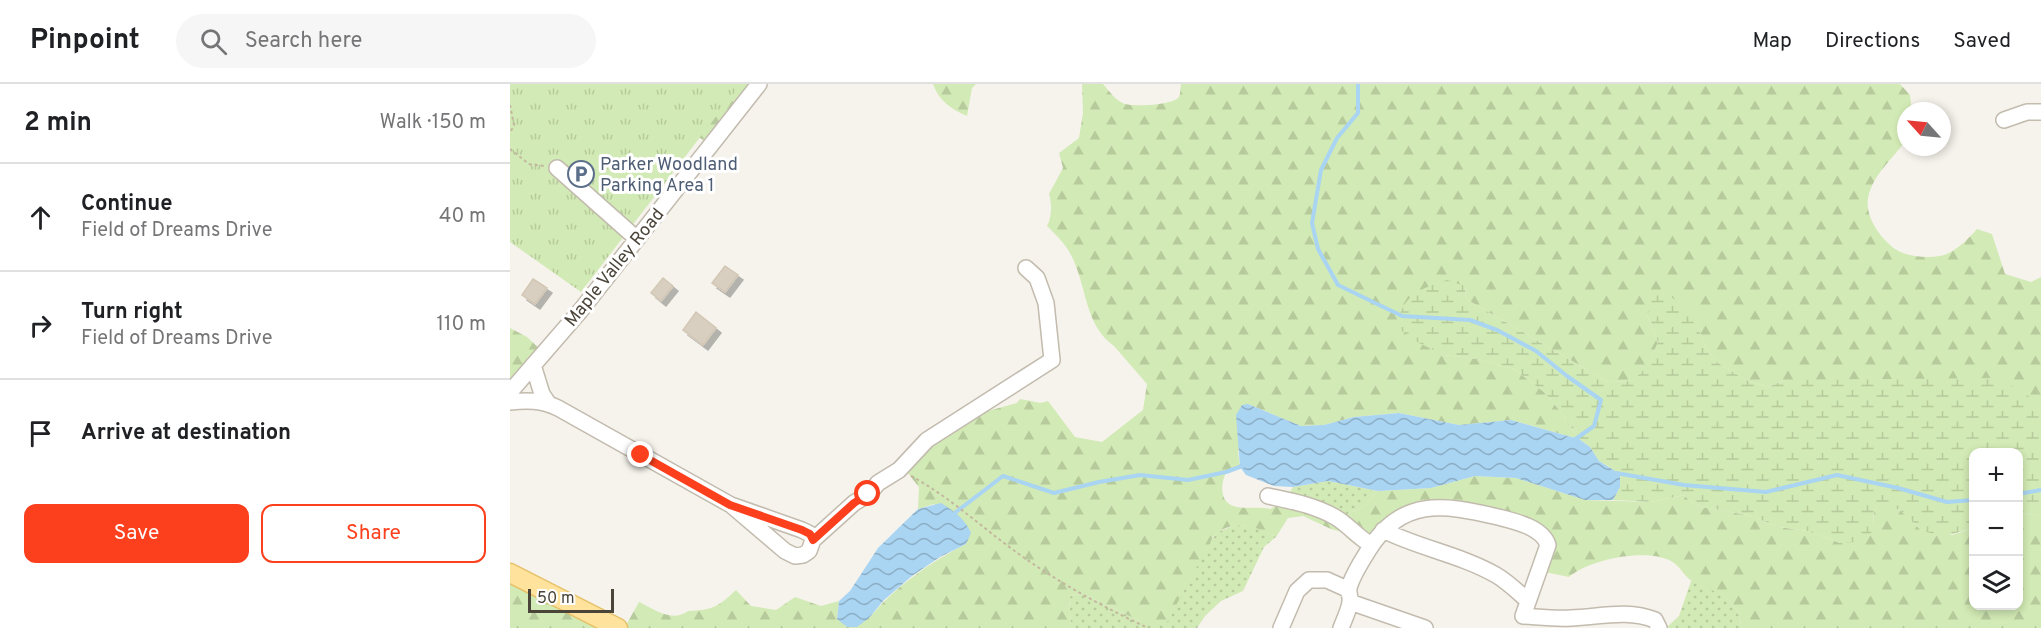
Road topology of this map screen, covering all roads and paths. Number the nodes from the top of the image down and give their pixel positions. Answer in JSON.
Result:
{"nodes":[{"id":1,"x":759,"y":84,"type":"edge"},
{"id":2,"x":510,"y":105,"type":"edge"},
{"id":3,"x":2041,"y":112,"type":"edge"},
{"id":4,"x":2004,"y":120,"type":"dead end"},
{"id":5,"x":510,"y":133,"type":"edge"},
{"id":6,"x":510,"y":149,"type":"edge"},
{"id":7,"x":529,"y":164,"type":"dead end"},
{"id":8,"x":558,"y":168,"type":"dead end"},
{"id":9,"x":637,"y":239,"type":"junction"},
{"id":10,"x":1026,"y":268,"type":"dead end"},
{"id":11,"x":533,"y":365,"type":"junction"},
{"id":12,"x":510,"y":392,"type":"edge"},
{"id":13,"x":510,"y":402,"type":"edge"},
{"id":14,"x":548,"y":403,"type":"junction"},
{"id":15,"x":899,"y":470,"type":"junction"},
{"id":16,"x":1268,"y":496,"type":"dead end"},
{"id":17,"x":730,"y":505,"type":"junction"},
{"id":18,"x":1383,"y":530,"type":"junction"},
{"id":19,"x":813,"y":540,"type":"junction"},
{"id":20,"x":1372,"y":545,"type":"junction"},
{"id":21,"x":510,"y":573,"type":"edge"},
{"id":22,"x":1350,"y":596,"type":"junction"},
{"id":23,"x":1524,"y":615,"type":"edge"},
{"id":24,"x":618,"y":628,"type":"edge"},
{"id":25,"x":1148,"y":628,"type":"edge"},
{"id":26,"x":1281,"y":628,"type":"edge"},
{"id":27,"x":1341,"y":628,"type":"edge"},
{"id":28,"x":1425,"y":628,"type":"edge"},
{"id":29,"x":1659,"y":628,"type":"edge"}],
"edges":[{"from":1,"to":9,"type":"street","name":"Maple Valley Road"},
{"from":2,"to":5,"type":"path"},
{"from":3,"to":4,"type":"street"},
{"from":6,"to":7,"type":"path"},
{"from":8,"to":9,"type":"street"},
{"from":9,"to":11,"type":"street","name":"Maple Valley Road"},
{"from":10,"to":15,"type":"street"},
{"from":11,"to":12,"type":"street","name":"Maple Valley Road"},
{"from":11,"to":14,"type":"street"},
{"from":13,"to":14,"type":"street"},
{"from":14,"to":17,"type":"street"},
{"from":15,"to":19,"type":"street"},
{"from":15,"to":25,"type":"path"},
{"from":16,"to":20,"type":"street"},
{"from":17,"to":19,"type":"street"},
{"from":17,"to":19,"type":"street"},
{"from":18,"to":20,"type":"street"},
{"from":18,"to":23,"type":"street"},
{"from":18,"to":23,"type":"street"},
{"from":20,"to":22,"type":"street"},
{"from":21,"to":24,"type":"main road"},
{"from":22,"to":26,"type":"street"},
{"from":22,"to":27,"type":"street"},
{"from":22,"to":28,"type":"street"},
{"from":23,"to":29,"type":"street"}]}
